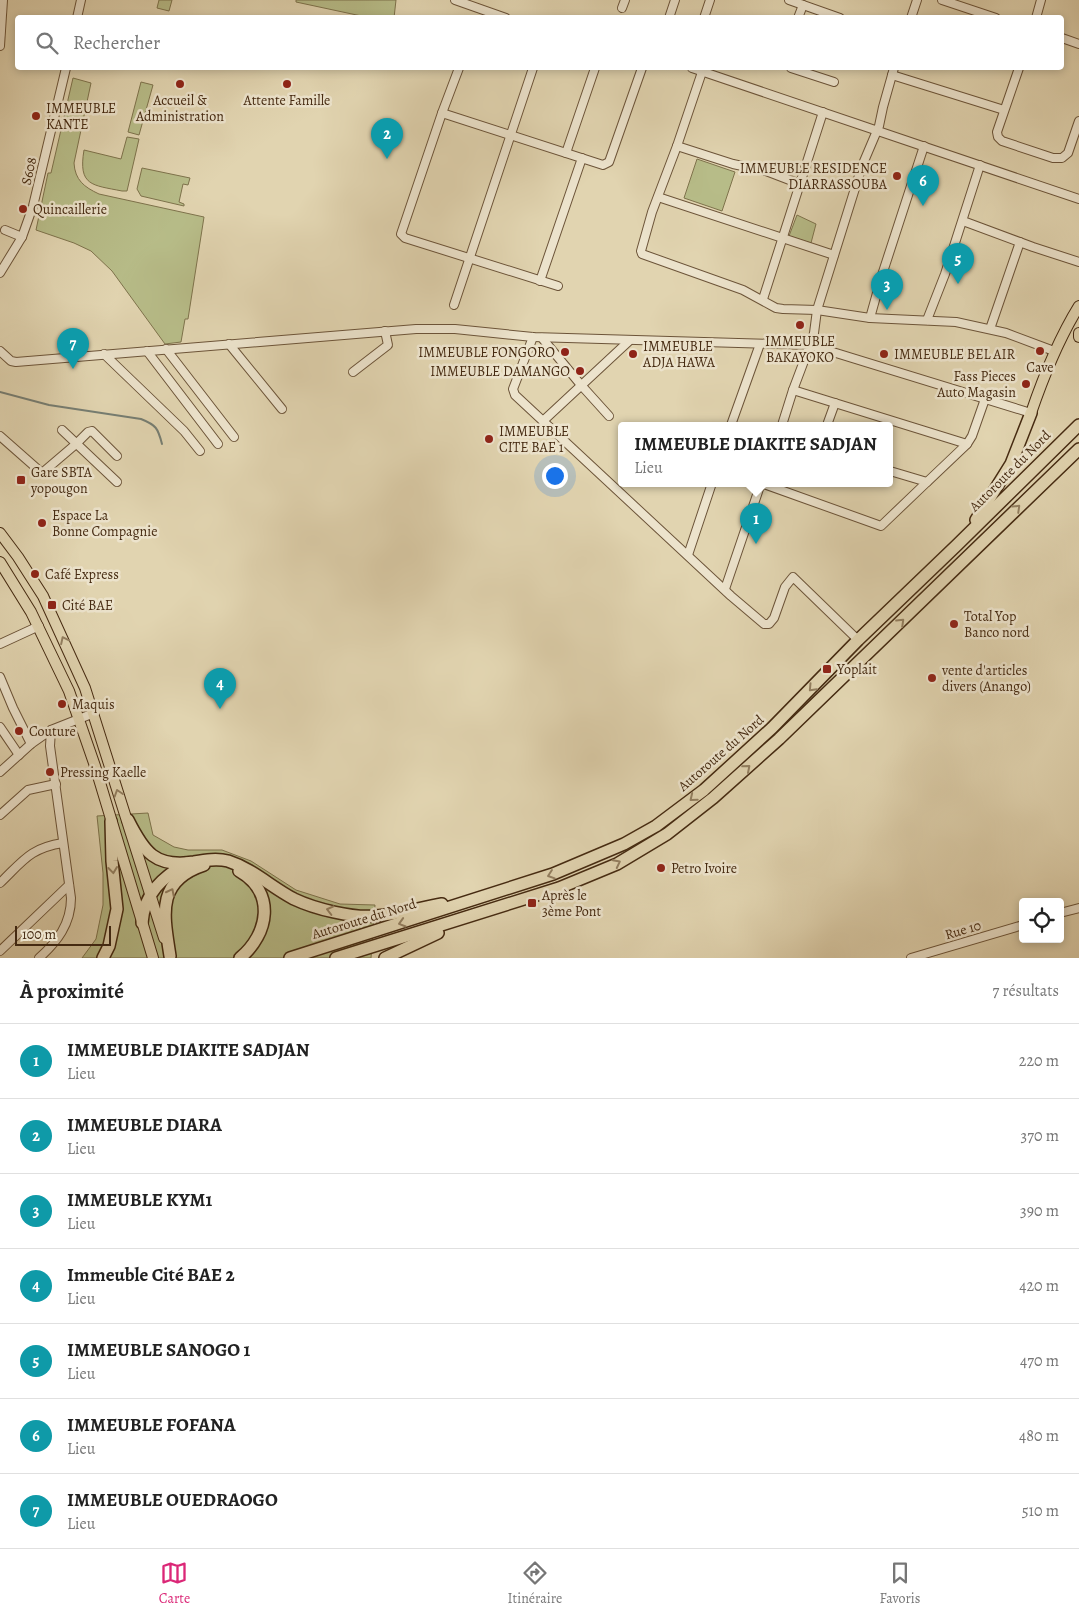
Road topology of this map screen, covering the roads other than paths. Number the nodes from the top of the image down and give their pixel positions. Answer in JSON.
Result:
{"nodes":[{"id":1,"x":3,"y":0,"type":"edge"},
{"id":2,"x":81,"y":0,"type":"edge"},
{"id":3,"x":455,"y":0,"type":"edge"},
{"id":4,"x":675,"y":0,"type":"edge"},
{"id":5,"x":710,"y":0,"type":"edge"},
{"id":6,"x":789,"y":0,"type":"edge"},
{"id":7,"x":917,"y":0,"type":"edge"},
{"id":8,"x":942,"y":0,"type":"edge"},
{"id":9,"x":1041,"y":0,"type":"edge"},
{"id":10,"x":965,"y":4,"type":"edge"},
{"id":11,"x":803,"y":5,"type":"junction"},
{"id":12,"x":481,"y":8,"type":"junction"},
{"id":13,"x":78,"y":15,"type":"edge"},
{"id":14,"x":479,"y":15,"type":"edge"},
{"id":15,"x":498,"y":15,"type":"edge"},
{"id":16,"x":670,"y":15,"type":"edge"},
{"id":17,"x":705,"y":15,"type":"edge"},
{"id":18,"x":799,"y":15,"type":"edge"},
{"id":19,"x":831,"y":15,"type":"edge"},
{"id":20,"x":912,"y":15,"type":"edge"},
{"id":21,"x":989,"y":15,"type":"edge"},
{"id":22,"x":1037,"y":15,"type":"edge"},
{"id":23,"x":1064,"y":39,"type":"edge"},
{"id":24,"x":1079,"y":44,"type":"edge"},
{"id":25,"x":0,"y":46,"type":"edge"},
{"id":26,"x":66,"y":70,"type":"edge"},
{"id":27,"x":458,"y":70,"type":"edge"},
{"id":28,"x":532,"y":70,"type":"edge"},
{"id":29,"x":594,"y":70,"type":"edge"},
{"id":30,"x":641,"y":70,"type":"edge"},
{"id":31,"x":697,"y":70,"type":"edge"},
{"id":32,"x":797,"y":70,"type":"edge"},
{"id":33,"x":1018,"y":70,"type":"edge"},
{"id":34,"x":893,"y":71,"type":"edge"},
{"id":35,"x":702,"y":72,"type":"junction"},
{"id":36,"x":834,"y":82,"type":"dead end"},
{"id":37,"x":1004,"y":110,"type":"junction"},
{"id":38,"x":823,"y":112,"type":"junction"},
{"id":39,"x":442,"y":113,"type":"junction"},
{"id":40,"x":1079,"y":121,"type":"edge"},
{"id":41,"x":877,"y":130,"type":"junction"},
{"id":42,"x":511,"y":136,"type":"junction"},
{"id":43,"x":677,"y":146,"type":"junction"},
{"id":44,"x":924,"y":146,"type":"junction"},
{"id":45,"x":566,"y":153,"type":"junction"},
{"id":46,"x":582,"y":158,"type":"junction"},
{"id":47,"x":980,"y":165,"type":"junction"},
{"id":48,"x":800,"y":184,"type":"junction"},
{"id":49,"x":658,"y":198,"type":"junction"},
{"id":50,"x":1079,"y":199,"type":"edge"},
{"id":51,"x":963,"y":221,"type":"junction"},
{"id":52,"x":5,"y":230,"type":"dead end"},
{"id":53,"x":22,"y":237,"type":"junction"},
{"id":54,"x":782,"y":238,"type":"junction"},
{"id":55,"x":1020,"y":242,"type":"junction"},
{"id":56,"x":834,"y":255,"type":"junction"},
{"id":57,"x":470,"y":259,"type":"junction"},
{"id":58,"x":1079,"y":262,"type":"edge"},
{"id":59,"x":0,"y":273,"type":"edge"},
{"id":60,"x":540,"y":281,"type":"junction"},
{"id":61,"x":558,"y":286,"type":"dead end"},
{"id":62,"x":762,"y":299,"type":"junction"},
{"id":63,"x":454,"y":305,"type":"dead end"},
{"id":64,"x":1079,"y":306,"type":"edge"},
{"id":65,"x":817,"y":310,"type":"junction"},
{"id":66,"x":870,"y":318,"type":"junction"},
{"id":67,"x":928,"y":320,"type":"junction"},
{"id":68,"x":990,"y":329,"type":"junction"},
{"id":69,"x":385,"y":331,"type":"junction"},
{"id":70,"x":1079,"y":333,"type":"edge"},
{"id":71,"x":1079,"y":337,"type":"edge"},
{"id":72,"x":533,"y":338,"type":"junction"},
{"id":73,"x":542,"y":338,"type":"junction"},
{"id":74,"x":629,"y":341,"type":"junction"},
{"id":75,"x":229,"y":344,"type":"junction"},
{"id":76,"x":760,"y":344,"type":"junction"},
{"id":77,"x":810,"y":345,"type":"junction"},
{"id":78,"x":166,"y":349,"type":"junction"},
{"id":79,"x":147,"y":351,"type":"junction"},
{"id":80,"x":1054,"y":351,"type":"junction"},
{"id":81,"x":0,"y":352,"type":"edge"},
{"id":82,"x":104,"y":354,"type":"junction"},
{"id":83,"x":353,"y":372,"type":"dead end"},
{"id":84,"x":581,"y":385,"type":"junction"},
{"id":85,"x":793,"y":390,"type":"junction"},
{"id":86,"x":985,"y":399,"type":"junction"},
{"id":87,"x":835,"y":403,"type":"junction"},
{"id":88,"x":282,"y":409,"type":"dead end"},
{"id":89,"x":1031,"y":413,"type":"junction"},
{"id":90,"x":609,"y":416,"type":"dead end"},
{"id":91,"x":543,"y":421,"type":"junction"},
{"id":92,"x":735,"y":422,"type":"edge"},
{"id":93,"x":783,"y":422,"type":"edge"},
{"id":94,"x":828,"y":422,"type":"edge"},
{"id":95,"x":1079,"y":425,"type":"edge"},
{"id":96,"x":62,"y":430,"type":"dead end"},
{"id":97,"x":0,"y":436,"type":"edge"},
{"id":98,"x":234,"y":438,"type":"dead end"},
{"id":99,"x":76,"y":444,"type":"junction"},
{"id":100,"x":218,"y":444,"type":"dead end"},
{"id":101,"x":967,"y":444,"type":"junction"},
{"id":102,"x":1079,"y":449,"type":"edge"},
{"id":103,"x":200,"y":451,"type":"dead end"},
{"id":104,"x":117,"y":456,"type":"dead end"},
{"id":105,"x":893,"y":472,"type":"edge"},
{"id":106,"x":117,"y":482,"type":"dead end"},
{"id":107,"x":927,"y":482,"type":"junction"},
{"id":108,"x":711,"y":487,"type":"edge"},
{"id":109,"x":760,"y":487,"type":"edge"},
{"id":110,"x":772,"y":487,"type":"edge"},
{"id":111,"x":0,"y":533,"type":"edge"},
{"id":112,"x":957,"y":545,"type":"junction"},
{"id":113,"x":688,"y":555,"type":"junction"},
{"id":114,"x":0,"y":562,"type":"edge"},
{"id":115,"x":725,"y":589,"type":"junction"},
{"id":116,"x":39,"y":626,"type":"junction"},
{"id":117,"x":858,"y":640,"type":"junction"},
{"id":118,"x":0,"y":644,"type":"edge"},
{"id":119,"x":73,"y":660,"type":"junction"},
{"id":120,"x":59,"y":667,"type":"junction"},
{"id":121,"x":0,"y":677,"type":"edge"},
{"id":122,"x":94,"y":713,"type":"junction"},
{"id":123,"x":79,"y":719,"type":"junction"},
{"id":124,"x":0,"y":727,"type":"edge"},
{"id":125,"x":51,"y":730,"type":"junction"},
{"id":126,"x":31,"y":744,"type":"junction"},
{"id":127,"x":19,"y":755,"type":"junction"},
{"id":128,"x":0,"y":772,"type":"edge"},
{"id":129,"x":56,"y":784,"type":"junction"},
{"id":130,"x":0,"y":815,"type":"edge"},
{"id":131,"x":128,"y":820,"type":"junction"},
{"id":132,"x":111,"y":821,"type":"junction"},
{"id":133,"x":63,"y":842,"type":"junction"},
{"id":134,"x":189,"y":863,"type":"junction"},
{"id":135,"x":0,"y":883,"type":"edge"},
{"id":136,"x":69,"y":886,"type":"junction"},
{"id":137,"x":150,"y":894,"type":"junction"},
{"id":138,"x":481,"y":896,"type":"junction"},
{"id":139,"x":1079,"y":908,"type":"edge"},
{"id":140,"x":1064,"y":913,"type":"edge"},
{"id":141,"x":481,"y":914,"type":"junction"},
{"id":142,"x":142,"y":923,"type":"junction"},
{"id":143,"x":1019,"y":926,"type":"edge"},
{"id":144,"x":0,"y":951,"type":"edge"},
{"id":145,"x":170,"y":957,"type":"edge"},
{"id":146,"x":39,"y":958,"type":"edge"},
{"id":147,"x":103,"y":958,"type":"edge"},
{"id":148,"x":153,"y":958,"type":"edge"},
{"id":149,"x":240,"y":958,"type":"edge"},
{"id":150,"x":290,"y":958,"type":"edge"},
{"id":151,"x":336,"y":958,"type":"edge"},
{"id":152,"x":385,"y":958,"type":"edge"},
{"id":153,"x":911,"y":958,"type":"edge"}],
"edges":[{"from":1,"to":25,"type":"street"},
{"from":2,"to":13,"type":"street"},
{"from":3,"to":12,"type":"street"},
{"from":4,"to":16,"type":"street"},
{"from":5,"to":17,"type":"street"},
{"from":6,"to":11,"type":"street"},
{"from":7,"to":20,"type":"street"},
{"from":8,"to":10,"type":"street"},
{"from":9,"to":22,"type":"street"},
{"from":10,"to":21,"type":"street"},
{"from":11,"to":18,"type":"street"},
{"from":11,"to":19,"type":"street"},
{"from":12,"to":14,"type":"street"},
{"from":12,"to":15,"type":"street"},
{"from":23,"to":24,"type":"street"},
{"from":26,"to":53,"type":"street","name":"S608"},
{"from":27,"to":39,"type":"street"},
{"from":28,"to":42,"type":"street"},
{"from":29,"to":45,"type":"street"},
{"from":30,"to":46,"type":"street"},
{"from":31,"to":35,"type":"street"},
{"from":32,"to":36,"type":"street"},
{"from":33,"to":37,"type":"street"},
{"from":34,"to":37,"type":"street"},
{"from":34,"to":41,"type":"street"},
{"from":35,"to":38,"type":"street"},
{"from":35,"to":43,"type":"street"},
{"from":37,"to":40,"type":"street"},
{"from":38,"to":41,"type":"street"},
{"from":38,"to":48,"type":"street"},
{"from":39,"to":42,"type":"street"},
{"from":39,"to":57,"type":"street"},
{"from":41,"to":44,"type":"street"},
{"from":41,"to":56,"type":"street"},
{"from":42,"to":45,"type":"street"},
{"from":42,"to":57,"type":"street"},
{"from":43,"to":48,"type":"street"},
{"from":43,"to":49,"type":"street"},
{"from":44,"to":47,"type":"street"},
{"from":44,"to":66,"type":"street"},
{"from":45,"to":46,"type":"street"},
{"from":46,"to":60,"type":"street"},
{"from":47,"to":50,"type":"street"},
{"from":47,"to":51,"type":"street"},
{"from":48,"to":54,"type":"street"},
{"from":49,"to":54,"type":"street"},
{"from":49,"to":62,"type":"street"},
{"from":51,"to":55,"type":"street"},
{"from":51,"to":67,"type":"street"},
{"from":52,"to":53,"type":"street"},
{"from":53,"to":59,"type":"street","name":"S608"},
{"from":54,"to":56,"type":"street"},
{"from":54,"to":62,"type":"street"},
{"from":55,"to":58,"type":"street"},
{"from":55,"to":68,"type":"street"},
{"from":56,"to":65,"type":"street"},
{"from":57,"to":60,"type":"street"},
{"from":57,"to":63,"type":"street"},
{"from":60,"to":61,"type":"street"},
{"from":62,"to":65,"type":"street"},
{"from":64,"to":80,"type":"main road"},
{"from":65,"to":66,"type":"street"},
{"from":65,"to":77,"type":"street"},
{"from":66,"to":67,"type":"street"},
{"from":67,"to":68,"type":"street"},
{"from":68,"to":80,"type":"street"},
{"from":69,"to":72,"type":"street"},
{"from":69,"to":75,"type":"street"},
{"from":69,"to":83,"type":"street"},
{"from":70,"to":71,"type":"main road"},
{"from":72,"to":73,"type":"street"},
{"from":72,"to":91,"type":"street"},
{"from":73,"to":74,"type":"street"},
{"from":73,"to":84,"type":"street"},
{"from":74,"to":76,"type":"street"},
{"from":74,"to":84,"type":"street"},
{"from":75,"to":78,"type":"street"},
{"from":75,"to":88,"type":"street"},
{"from":76,"to":77,"type":"street"},
{"from":76,"to":92,"type":"street"},
{"from":77,"to":85,"type":"street"},
{"from":77,"to":86,"type":"street"},
{"from":78,"to":79,"type":"street"},
{"from":78,"to":98,"type":"street"},
{"from":79,"to":82,"type":"street"},
{"from":79,"to":100,"type":"street"},
{"from":80,"to":89,"type":"main road"},
{"from":81,"to":82,"type":"street"},
{"from":82,"to":103,"type":"street"},
{"from":84,"to":90,"type":"street"},
{"from":84,"to":91,"type":"street"},
{"from":85,"to":87,"type":"street"},
{"from":85,"to":93,"type":"street"},
{"from":86,"to":89,"type":"street"},
{"from":86,"to":101,"type":"street"},
{"from":87,"to":94,"type":"street"},
{"from":87,"to":101,"type":"street"},
{"from":89,"to":112,"type":"highway"},
{"from":91,"to":113,"type":"street"},
{"from":95,"to":112,"type":"highway","name":"Autoroute du Nord"},
{"from":96,"to":99,"type":"street"},
{"from":97,"to":99,"type":"street"},
{"from":99,"to":104,"type":"street"},
{"from":99,"to":106,"type":"street"},
{"from":101,"to":107,"type":"street"},
{"from":141,"to":102,"type":"highway","name":"Autoroute du Nord","one_way":true},
{"from":105,"to":107,"type":"street"},
{"from":107,"to":110,"type":"street"},
{"from":108,"to":113,"type":"street"},
{"from":109,"to":115,"type":"street"},
{"from":119,"to":111,"type":"main road","one_way":true},
{"from":112,"to":117,"type":"highway","name":"Autoroute du Nord"},
{"from":113,"to":115,"type":"street"},
{"from":114,"to":116,"type":"main road"},
{"from":115,"to":117,"type":"street"},
{"from":116,"to":118,"type":"street"},
{"from":116,"to":120,"type":"main road"},
{"from":117,"to":138,"type":"highway","name":"Autoroute du Nord","one_way":true},
{"from":119,"to":120,"type":"street"},
{"from":119,"to":122,"type":"main road"},
{"from":120,"to":123,"type":"main road"},
{"from":121,"to":126,"type":"street"},
{"from":122,"to":123,"type":"street"},
{"from":131,"to":122,"type":"main road","one_way":true},
{"from":123,"to":125,"type":"street"},
{"from":123,"to":132,"type":"main road"},
{"from":124,"to":127,"type":"street"},
{"from":125,"to":126,"type":"street"},
{"from":125,"to":129,"type":"street"},
{"from":126,"to":127,"type":"street"},
{"from":127,"to":128,"type":"street"},
{"from":129,"to":130,"type":"street"},
{"from":129,"to":133,"type":"street"},
{"from":131,"to":134,"type":"highway"},
{"from":131,"to":137,"type":"main road"},
{"from":132,"to":142,"type":"main road"},
{"from":132,"to":147,"type":"highway","one_way":true},
{"from":133,"to":135,"type":"street"},
{"from":133,"to":136,"type":"street"},
{"from":134,"to":137,"type":"highway"},
{"from":138,"to":134,"type":"highway","one_way":true},
{"from":136,"to":144,"type":"street"},
{"from":136,"to":146,"type":"street"},
{"from":137,"to":142,"type":"highway"},
{"from":137,"to":145,"type":"main road"},
{"from":138,"to":150,"type":"highway","name":"Autoroute du Nord","one_way":true},
{"from":139,"to":140,"type":"street"},
{"from":141,"to":151,"type":"highway","name":"Autoroute du Nord"},
{"from":141,"to":152,"type":"highway"},
{"from":142,"to":148,"type":"main road"},
{"from":143,"to":153,"type":"street","name":"Rue 10"},
{"from":145,"to":149,"type":"highway","one_way":true}]}
